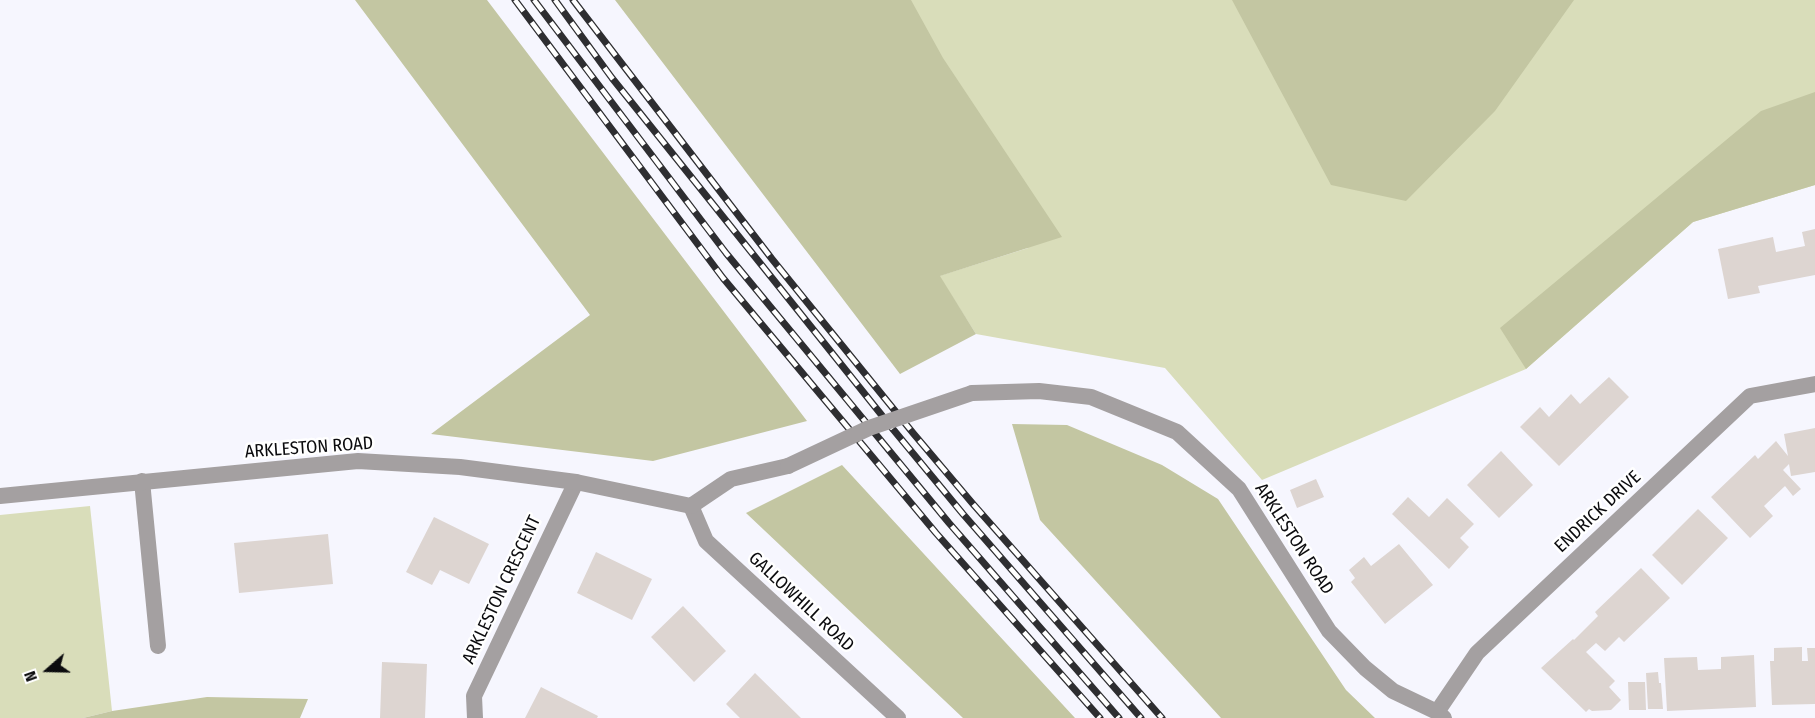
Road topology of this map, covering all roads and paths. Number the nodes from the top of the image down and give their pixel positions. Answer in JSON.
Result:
{"nodes":[{"id":1,"x":1815,"y":384,"type":"edge"},
{"id":2,"x":142,"y":481,"type":"junction"},
{"id":3,"x":576,"y":482,"type":"junction"},
{"id":4,"x":0,"y":496,"type":"edge"},
{"id":5,"x":691,"y":506,"type":"junction"},
{"id":6,"x":158,"y":646,"type":"dead end"},
{"id":7,"x":1441,"y":715,"type":"edge"},
{"id":8,"x":475,"y":718,"type":"edge"},
{"id":9,"x":898,"y":718,"type":"edge"}],
"edges":[{"from":1,"to":7,"type":"street","name":"ENDRICK DRIVE"},
{"from":2,"to":3,"type":"street","name":"ARKLESTON ROAD"},
{"from":2,"to":4,"type":"street","name":"ARKLESTON ROAD"},
{"from":2,"to":6,"type":"street"},
{"from":3,"to":5,"type":"street","name":"ARKLESTON ROAD"},
{"from":3,"to":8,"type":"street","name":"ARKLESTON CRESCENT"},
{"from":5,"to":7,"type":"street","name":"ARKLESTON ROAD","bridge":true},
{"from":5,"to":9,"type":"street","name":"GALLOWHILL ROAD"}]}
